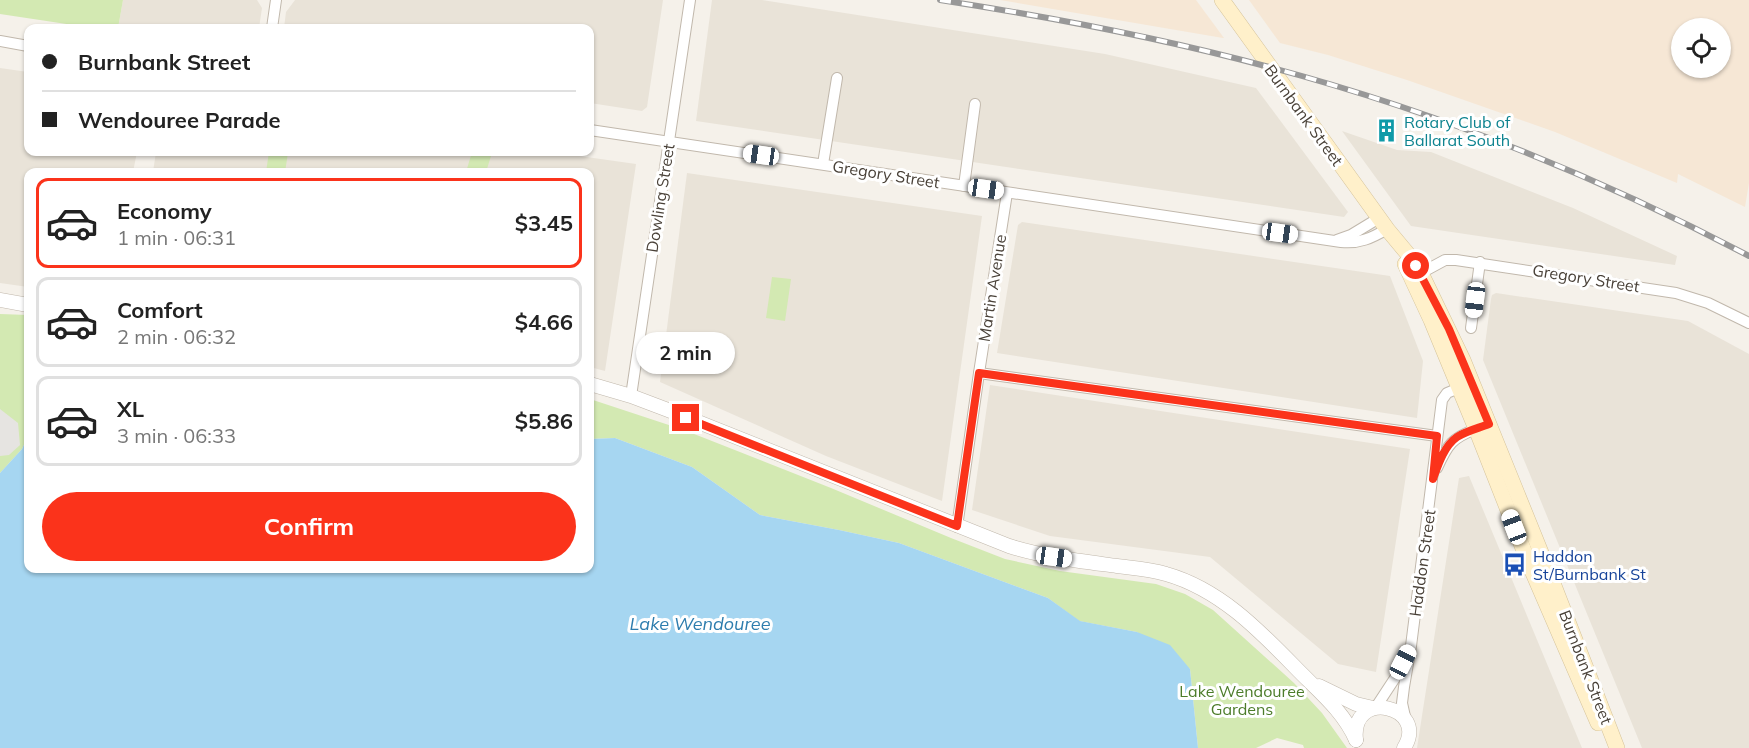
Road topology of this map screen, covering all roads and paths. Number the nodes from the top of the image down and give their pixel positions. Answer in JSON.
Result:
{"nodes":[{"id":1,"x":276,"y":0,"type":"edge"},
{"id":2,"x":690,"y":0,"type":"edge"},
{"id":3,"x":1222,"y":0,"type":"edge"},
{"id":4,"x":273,"y":24,"type":"edge"},
{"id":5,"x":0,"y":41,"type":"edge"},
{"id":6,"x":24,"y":45,"type":"edge"},
{"id":7,"x":837,"y":78,"type":"dead end"},
{"id":8,"x":975,"y":104,"type":"dead end"},
{"id":9,"x":594,"y":131,"type":"edge"},
{"id":10,"x":669,"y":142,"type":"junction"},
{"id":11,"x":823,"y":164,"type":"junction"},
{"id":12,"x":964,"y":186,"type":"junction"},
{"id":13,"x":1007,"y":193,"type":"junction"},
{"id":14,"x":1383,"y":223,"type":"junction"},
{"id":15,"x":1480,"y":262,"type":"junction"},
{"id":16,"x":1421,"y":273,"type":"junction"},
{"id":17,"x":0,"y":300,"type":"edge"},
{"id":18,"x":24,"y":303,"type":"edge"},
{"id":19,"x":1749,"y":323,"type":"edge"},
{"id":20,"x":1471,"y":328,"type":"dead end"},
{"id":21,"x":979,"y":373,"type":"junction"},
{"id":22,"x":594,"y":385,"type":"edge"},
{"id":23,"x":1467,"y":389,"type":"junction"},
{"id":24,"x":631,"y":396,"type":"junction"},
{"id":25,"x":1483,"y":426,"type":"junction"},
{"id":26,"x":1437,"y":436,"type":"junction"},
{"id":27,"x":1433,"y":479,"type":"junction"},
{"id":28,"x":957,"y":526,"type":"junction"},
{"id":29,"x":1411,"y":646,"type":"junction"},
{"id":30,"x":1306,"y":679,"type":"junction"},
{"id":31,"x":1374,"y":708,"type":"junction"},
{"id":32,"x":1406,"y":721,"type":"junction"},
{"id":33,"x":1358,"y":744,"type":"edge"},
{"id":34,"x":1406,"y":746,"type":"edge"},
{"id":35,"x":1607,"y":748,"type":"edge"},
{"id":36,"x":1617,"y":748,"type":"edge"}],
"edges":[{"from":1,"to":4,"type":"street"},
{"from":2,"to":10,"type":"street","name":"Dowling Street"},
{"from":3,"to":14,"type":"main road","name":"Burnbank Street"},
{"from":5,"to":6,"type":"street"},
{"from":7,"to":11,"type":"street"},
{"from":8,"to":12,"type":"street"},
{"from":9,"to":10,"type":"street","name":"Gregory Street"},
{"from":10,"to":11,"type":"street","name":"Gregory Street"},
{"from":10,"to":24,"type":"street","name":"Dowling Street"},
{"from":11,"to":12,"type":"street","name":"Gregory Street"},
{"from":12,"to":13,"type":"street","name":"Gregory Street"},
{"from":13,"to":14,"type":"street","name":"Gregory Street"},
{"from":13,"to":21,"type":"street","name":"Martin Avenue"},
{"from":14,"to":16,"type":"main road","name":"Burnbank Street"},
{"from":14,"to":23,"type":"main road","name":"Burnbank Street"},
{"from":15,"to":16,"type":"street","name":"Gregory Street"},
{"from":15,"to":19,"type":"street","name":"Gregory Street"},
{"from":15,"to":20,"type":"street"},
{"from":16,"to":23,"type":"main road","name":"Burnbank Street"},
{"from":17,"to":18,"type":"street"},
{"from":21,"to":26,"type":"street"},
{"from":21,"to":28,"type":"street","name":"Martin Avenue"},
{"from":22,"to":24,"type":"street"},
{"from":23,"to":25,"type":"main road","name":"Burnbank Street"},
{"from":23,"to":26,"type":"street","name":"Haddon Street"},
{"from":24,"to":28,"type":"street"},
{"from":25,"to":27,"type":"street","name":"Haddon Street"},
{"from":25,"to":35,"type":"main road","name":"Burnbank Street"},
{"from":25,"to":36,"type":"main road","name":"Burnbank Street"},
{"from":26,"to":27,"type":"street","name":"Haddon Street"},
{"from":27,"to":29,"type":"street","name":"Haddon Street"},
{"from":28,"to":30,"type":"street"},
{"from":29,"to":31,"type":"street","name":"Haddon Street"},
{"from":29,"to":32,"type":"street","name":"Haddon Street"},
{"from":30,"to":31,"type":"street"},
{"from":30,"to":33,"type":"street"},
{"from":31,"to":32,"type":"street"},
{"from":31,"to":33,"type":"street"},
{"from":32,"to":34,"type":"street"}]}
